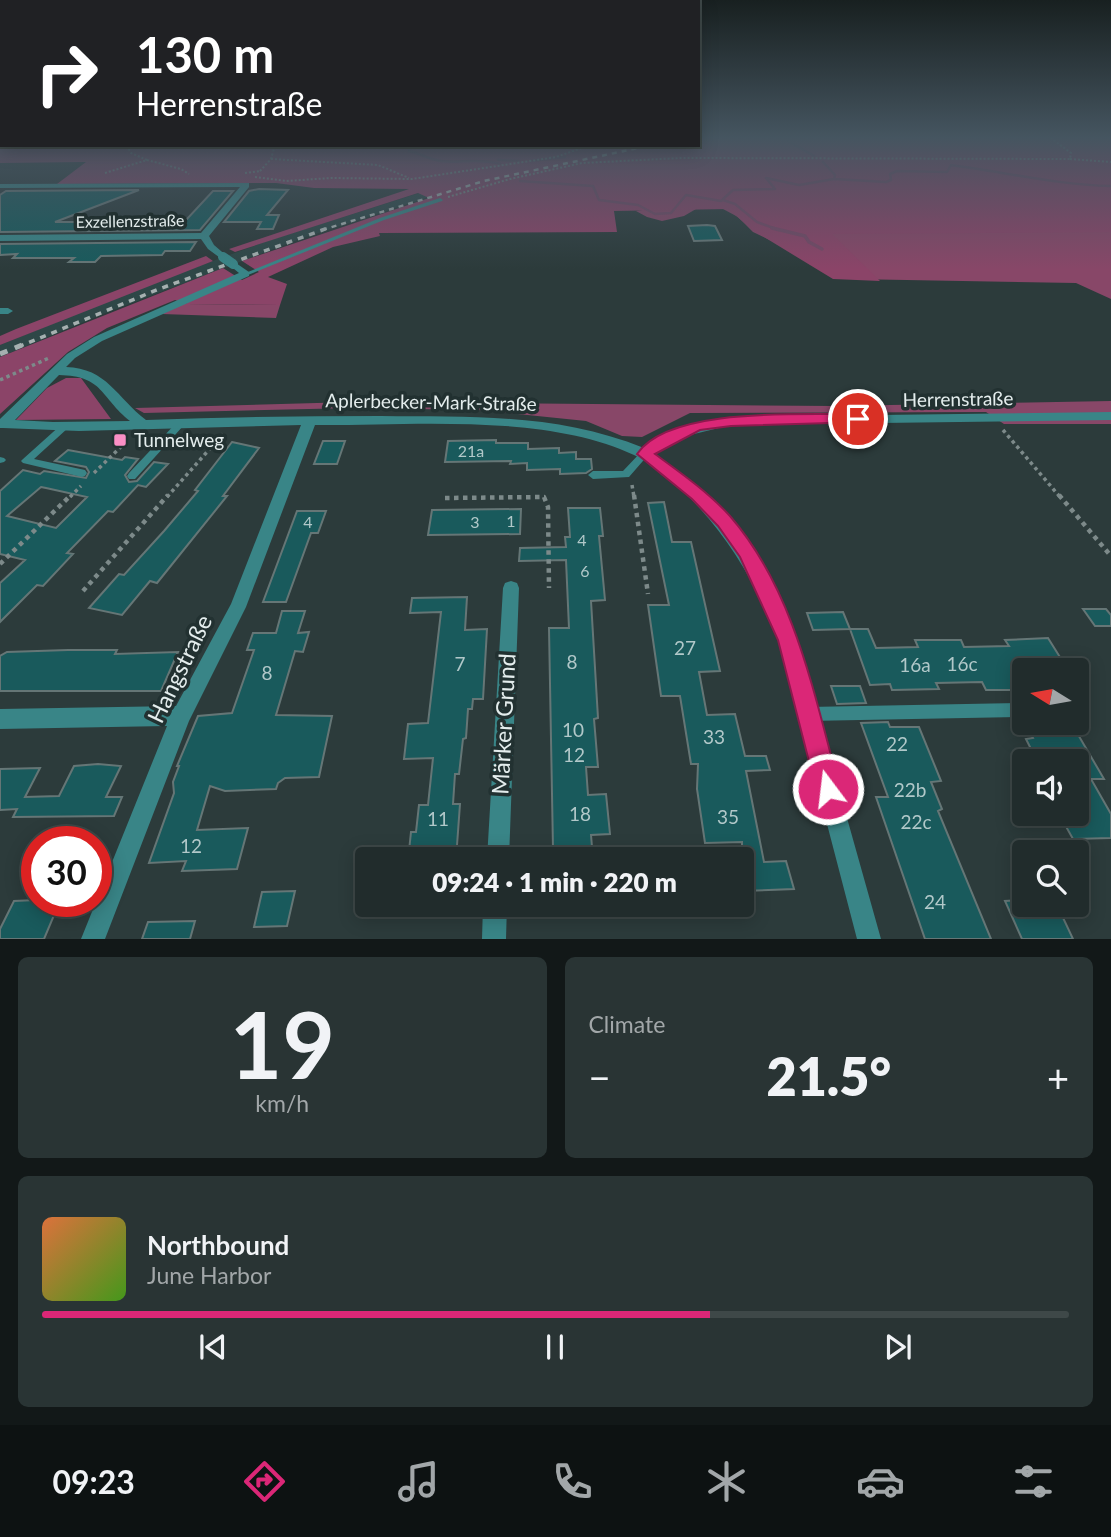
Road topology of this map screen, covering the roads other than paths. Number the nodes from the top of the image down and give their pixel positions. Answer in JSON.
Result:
{"nodes":[{"id":1,"x":0,"y":186,"type":"edge"},
{"id":2,"x":440,"y":200,"type":"road end"},
{"id":3,"x":204,"y":236,"type":"junction"},
{"id":4,"x":0,"y":238,"type":"edge"},
{"id":5,"x":246,"y":274,"type":"junction"},
{"id":6,"x":54,"y":371,"type":"junction"},
{"id":7,"x":1111,"y":416,"type":"edge"},
{"id":8,"x":310,"y":420,"type":"junction"},
{"id":9,"x":181,"y":423,"type":"junction"},
{"id":10,"x":1,"y":424,"type":"edge"},
{"id":11,"x":142,"y":425,"type":"junction"},
{"id":12,"x":65,"y":426,"type":"junction"},
{"id":13,"x":644,"y":454,"type":"junction"},
{"id":14,"x":82,"y":473,"type":"dead end"},
{"id":15,"x":593,"y":475,"type":"dead end"},
{"id":16,"x":132,"y":476,"type":"dead end"},
{"id":17,"x":511,"y":588,"type":"dead end"},
{"id":18,"x":1012,"y":709,"type":"edge"},
{"id":19,"x":808,"y":713,"type":"junction"},
{"id":20,"x":181,"y":716,"type":"junction"},
{"id":21,"x":0,"y":719,"type":"edge"},
{"id":22,"x":499,"y":847,"type":"edge"},
{"id":23,"x":495,"y":917,"type":"edge"},
{"id":24,"x":93,"y":939,"type":"edge"},
{"id":25,"x":494,"y":939,"type":"edge"},
{"id":26,"x":869,"y":939,"type":"edge"}],
"edges":[{"from":1,"to":3,"type":"street"},
{"from":2,"to":5,"type":"lane"},
{"from":3,"to":4,"type":"street","name":"Exzellenzstraße"},
{"from":3,"to":5,"type":"street","name":"Exzellenzstraße","bridge":true},
{"from":5,"to":6,"type":"street"},
{"from":6,"to":10,"type":"street"},
{"from":6,"to":11,"type":"street"},
{"from":7,"to":13,"type":"street","name":"Herrenstraße"},
{"from":8,"to":9,"type":"street","name":"Aplerbecker-Mark-Straße"},
{"from":8,"to":13,"type":"street","name":"Aplerbecker-Mark-Straße"},
{"from":8,"to":20,"type":"street","name":"Hangstraße"},
{"from":9,"to":11,"type":"street","name":"Aplerbecker-Mark-Straße"},
{"from":9,"to":16,"type":"lane"},
{"from":10,"to":12,"type":"street","name":"Aplerbecker-Mark-Straße"},
{"from":11,"to":12,"type":"street","name":"Aplerbecker-Mark-Straße"},
{"from":12,"to":14,"type":"lane"},
{"from":13,"to":15,"type":"lane"},
{"from":13,"to":19,"type":"street","name":"Aplerbecker-Mark-Straße"},
{"from":17,"to":22,"type":"street","name":"Märker Grund"},
{"from":18,"to":19,"type":"lane"},
{"from":19,"to":26,"type":"street","name":"Aplerbecker-Mark-Straße"},
{"from":20,"to":21,"type":"street"},
{"from":20,"to":24,"type":"street","name":"Hangstraße"},
{"from":23,"to":25,"type":"street"}]}
